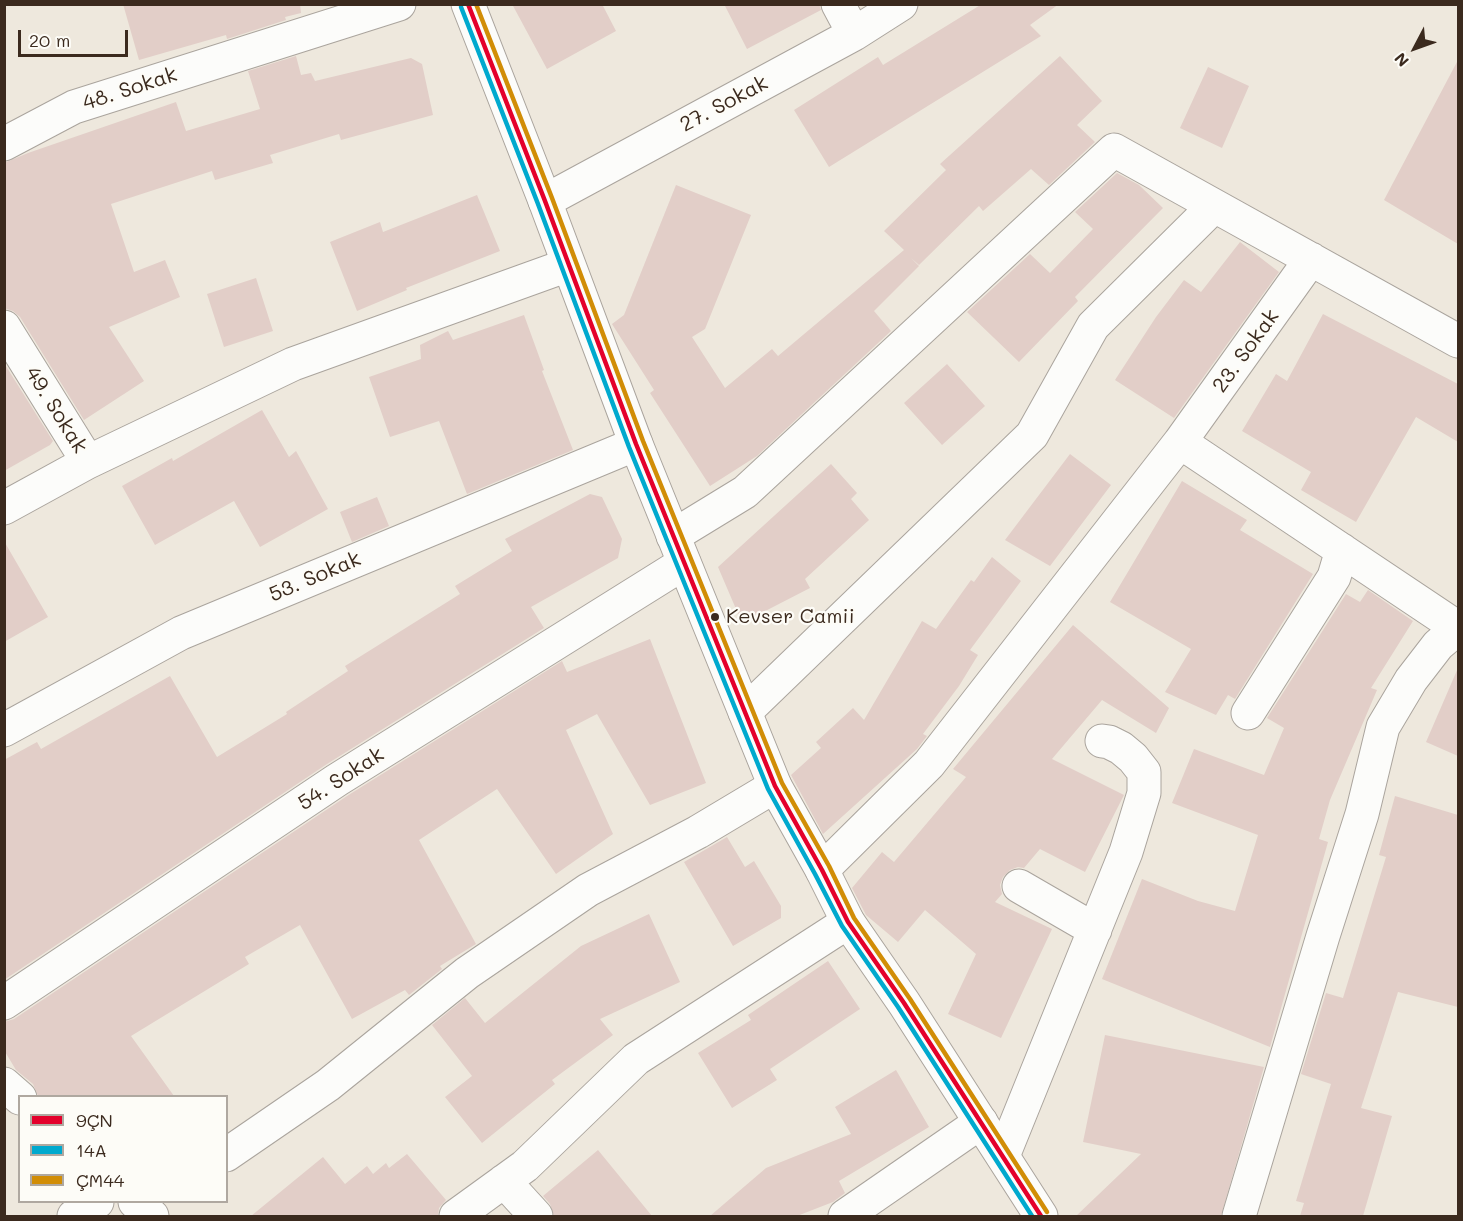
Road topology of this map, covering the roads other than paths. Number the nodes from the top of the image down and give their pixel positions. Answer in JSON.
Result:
{"nodes":[{"id":1,"x":399,"y":4,"type":"edge"},
{"id":2,"x":468,"y":4,"type":"edge"},
{"id":3,"x":838,"y":4,"type":"edge"},
{"id":4,"x":901,"y":4,"type":"edge"},
{"id":5,"x":854,"y":34,"type":"junction"},
{"id":6,"x":4,"y":144,"type":"edge"},
{"id":7,"x":545,"y":201,"type":"junction"},
{"id":8,"x":1214,"y":206,"type":"junction"},
{"id":9,"x":1311,"y":259,"type":"junction"},
{"id":10,"x":568,"y":265,"type":"junction"},
{"id":11,"x":4,"y":327,"type":"edge"},
{"id":12,"x":1458,"y":341,"type":"edge"},
{"id":13,"x":1180,"y":442,"type":"junction"},
{"id":14,"x":636,"y":444,"type":"junction"},
{"id":15,"x":88,"y":462,"type":"junction"},
{"id":16,"x":4,"y":508,"type":"edge"},
{"id":17,"x":678,"y":549,"type":"junction"},
{"id":18,"x":1342,"y":550,"type":"junction"},
{"id":19,"x":745,"y":712,"type":"junction"},
{"id":20,"x":1248,"y":713,"type":"dead end"},
{"id":21,"x":4,"y":730,"type":"edge"},
{"id":22,"x":1102,"y":741,"type":"dead end"},
{"id":23,"x":775,"y":786,"type":"junction"},
{"id":24,"x":822,"y":870,"type":"junction"},
{"id":25,"x":1018,"y":886,"type":"dead end"},
{"id":26,"x":848,"y":922,"type":"junction"},
{"id":27,"x":1095,"y":930,"type":"junction"},
{"id":28,"x":4,"y":1003,"type":"edge"},
{"id":29,"x":4,"y":1084,"type":"edge"},
{"id":30,"x":18,"y":1096,"type":"edge"},
{"id":31,"x":981,"y":1122,"type":"junction"},
{"id":32,"x":228,"y":1154,"type":"edge"},
{"id":33,"x":1003,"y":1155,"type":"junction"},
{"id":34,"x":504,"y":1181,"type":"junction"},
{"id":35,"x":95,"y":1203,"type":"edge"},
{"id":36,"x":74,"y":1216,"type":"edge"},
{"id":37,"x":456,"y":1216,"type":"edge"},
{"id":38,"x":536,"y":1216,"type":"edge"},
{"id":39,"x":845,"y":1216,"type":"edge"},
{"id":40,"x":1041,"y":1216,"type":"edge"},
{"id":41,"x":1239,"y":1216,"type":"edge"}],
"edges":[{"from":1,"to":6,"type":"street","name":"48. Sokak"},
{"from":2,"to":7,"type":"street"},
{"from":3,"to":5,"type":"street"},
{"from":4,"to":5,"type":"street","name":"27. Sokak"},
{"from":5,"to":7,"type":"street","name":"27. Sokak"},
{"from":7,"to":10,"type":"street"},
{"from":8,"to":9,"type":"street"},
{"from":8,"to":17,"type":"street","name":"54. Sokak"},
{"from":8,"to":19,"type":"street"},
{"from":9,"to":12,"type":"street"},
{"from":9,"to":13,"type":"street","name":"23. Sokak"},
{"from":10,"to":14,"type":"street"},
{"from":10,"to":15,"type":"street"},
{"from":11,"to":15,"type":"street","name":"49. Sokak"},
{"from":13,"to":18,"type":"street"},
{"from":13,"to":24,"type":"street","name":"23. Sokak"},
{"from":14,"to":17,"type":"street"},
{"from":14,"to":21,"type":"street","name":"53. Sokak"},
{"from":15,"to":16,"type":"street"},
{"from":17,"to":19,"type":"street"},
{"from":17,"to":28,"type":"street","name":"54. Sokak"},
{"from":18,"to":20,"type":"street"},
{"from":18,"to":41,"type":"street"},
{"from":19,"to":23,"type":"street"},
{"from":22,"to":27,"type":"street"},
{"from":23,"to":24,"type":"street"},
{"from":23,"to":32,"type":"street"},
{"from":24,"to":26,"type":"street"},
{"from":25,"to":27,"type":"street"},
{"from":26,"to":31,"type":"street"},
{"from":26,"to":34,"type":"street"},
{"from":27,"to":33,"type":"street"},
{"from":29,"to":30,"type":"street"},
{"from":31,"to":33,"type":"street"},
{"from":31,"to":39,"type":"street"},
{"from":33,"to":40,"type":"street"},
{"from":34,"to":37,"type":"street"},
{"from":34,"to":38,"type":"street"},
{"from":35,"to":36,"type":"street"}]}
